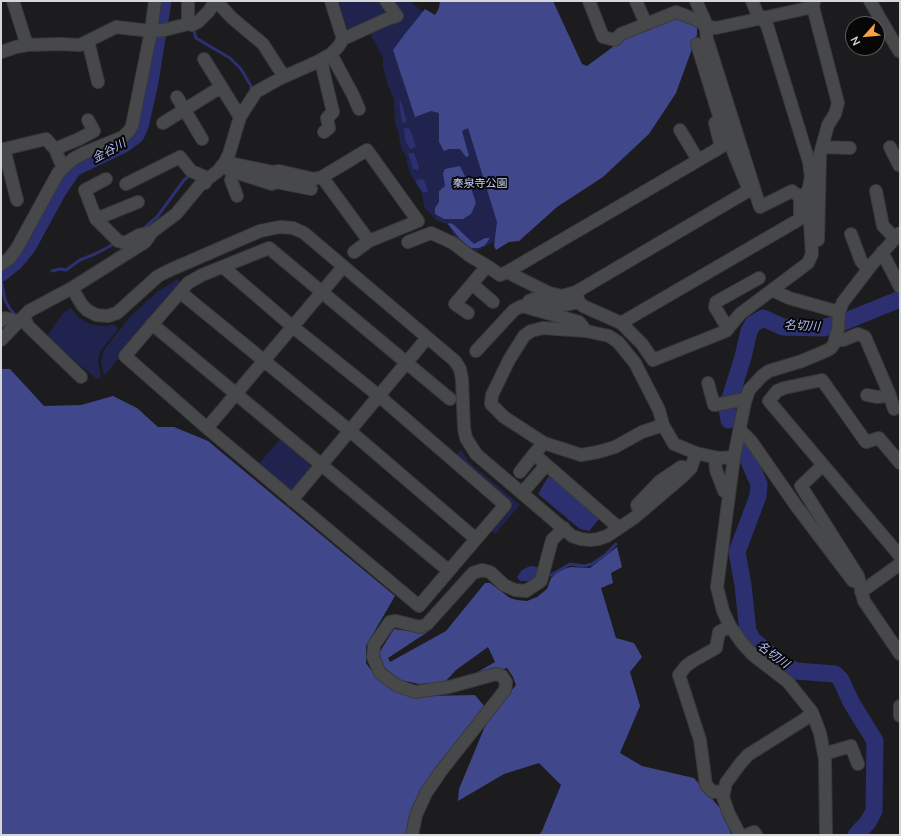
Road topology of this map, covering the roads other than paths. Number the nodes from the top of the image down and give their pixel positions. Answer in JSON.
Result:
{"nodes":[{"id":1,"x":13,"y":1,"type":"edge"},
{"id":2,"x":155,"y":1,"type":"edge"},
{"id":3,"x":188,"y":1,"type":"edge"},
{"id":4,"x":215,"y":1,"type":"edge"},
{"id":5,"x":331,"y":1,"type":"edge"},
{"id":6,"x":386,"y":1,"type":"edge"},
{"id":7,"x":589,"y":1,"type":"edge"},
{"id":8,"x":636,"y":1,"type":"edge"},
{"id":9,"x":696,"y":1,"type":"edge"},
{"id":10,"x":752,"y":1,"type":"edge"},
{"id":11,"x":870,"y":1,"type":"edge"},
{"id":12,"x":814,"y":4,"type":"edge"},
{"id":13,"x":762,"y":19,"type":"junction"},
{"id":14,"x":188,"y":24,"type":"junction"},
{"id":15,"x":646,"y":24,"type":"junction"},
{"id":16,"x":706,"y":26,"type":"junction"},
{"id":17,"x":156,"y":30,"type":"junction"},
{"id":18,"x":343,"y":38,"type":"junction"},
{"id":19,"x":88,"y":42,"type":"junction"},
{"id":20,"x":697,"y":44,"type":"dead end"},
{"id":21,"x":27,"y":45,"type":"junction"},
{"id":22,"x":1,"y":52,"type":"edge"},
{"id":23,"x":900,"y":54,"type":"edge"},
{"id":24,"x":326,"y":57,"type":"junction"},
{"id":25,"x":204,"y":59,"type":"dead end"},
{"id":26,"x":286,"y":76,"type":"junction"},
{"id":27,"x":98,"y":82,"type":"dead end"},
{"id":28,"x":221,"y":87,"type":"junction"},
{"id":29,"x":177,"y":97,"type":"dead end"},
{"id":30,"x":359,"y":109,"type":"dead end"},
{"id":31,"x":184,"y":110,"type":"junction"},
{"id":32,"x":240,"y":117,"type":"junction"},
{"id":33,"x":720,"y":119,"type":"junction"},
{"id":34,"x":88,"y":120,"type":"dead end"},
{"id":35,"x":163,"y":123,"type":"dead end"},
{"id":36,"x":680,"y":130,"type":"dead end"},
{"id":37,"x":324,"y":132,"type":"dead end"},
{"id":38,"x":202,"y":139,"type":"dead end"},
{"id":39,"x":890,"y":146,"type":"dead end"},
{"id":40,"x":822,"y":147,"type":"junction"},
{"id":41,"x":850,"y":148,"type":"dead end"},
{"id":42,"x":3,"y":149,"type":"edge"},
{"id":43,"x":55,"y":149,"type":"junction"},
{"id":44,"x":698,"y":160,"type":"junction"},
{"id":45,"x":900,"y":165,"type":"edge"},
{"id":46,"x":221,"y":167,"type":"junction"},
{"id":47,"x":63,"y":168,"type":"junction"},
{"id":48,"x":235,"y":172,"type":"junction"},
{"id":49,"x":322,"y":177,"type":"junction"},
{"id":50,"x":106,"y":179,"type":"dead end"},
{"id":51,"x":210,"y":182,"type":"junction"},
{"id":52,"x":126,"y":184,"type":"dead end"},
{"id":53,"x":751,"y":189,"type":"junction"},
{"id":54,"x":311,"y":190,"type":"dead end"},
{"id":55,"x":876,"y":191,"type":"dead end"},
{"id":56,"x":19,"y":194,"type":"dead end"},
{"id":57,"x":804,"y":194,"type":"junction"},
{"id":58,"x":237,"y":196,"type":"dead end"},
{"id":59,"x":138,"y":202,"type":"dead end"},
{"id":60,"x":191,"y":204,"type":"dead end"},
{"id":61,"x":96,"y":219,"type":"junction"},
{"id":62,"x":152,"y":232,"type":"junction"},
{"id":63,"x":851,"y":234,"type":"dead end"},
{"id":64,"x":898,"y":236,"type":"edge"},
{"id":65,"x":369,"y":241,"type":"junction"},
{"id":66,"x":408,"y":242,"type":"dead end"},
{"id":67,"x":354,"y":252,"type":"dead end"},
{"id":68,"x":882,"y":252,"type":"junction"},
{"id":69,"x":812,"y":254,"type":"junction"},
{"id":70,"x":1,"y":264,"type":"edge"},
{"id":71,"x":487,"y":266,"type":"junction"},
{"id":72,"x":223,"y":267,"type":"junction"},
{"id":73,"x":343,"y":267,"type":"junction"},
{"id":74,"x":868,"y":269,"type":"junction"},
{"id":75,"x":507,"y":272,"type":"junction"},
{"id":76,"x":759,"y":278,"type":"dead end"},
{"id":77,"x":472,"y":284,"type":"junction"},
{"id":78,"x":900,"y":287,"type":"edge"},
{"id":79,"x":72,"y":288,"type":"junction"},
{"id":80,"x":772,"y":290,"type":"junction"},
{"id":81,"x":180,"y":292,"type":"junction"},
{"id":82,"x":322,"y":292,"type":"junction"},
{"id":83,"x":578,"y":297,"type":"junction"},
{"id":84,"x":493,"y":302,"type":"dead end"},
{"id":85,"x":526,"y":307,"type":"junction"},
{"id":86,"x":840,"y":312,"type":"junction"},
{"id":87,"x":468,"y":313,"type":"dead end"},
{"id":88,"x":1,"y":321,"type":"edge"},
{"id":89,"x":21,"y":323,"type":"junction"},
{"id":90,"x":621,"y":323,"type":"junction"},
{"id":91,"x":152,"y":324,"type":"junction"},
{"id":92,"x":293,"y":327,"type":"junction"},
{"id":93,"x":728,"y":329,"type":"junction"},
{"id":94,"x":586,"y":331,"type":"junction"},
{"id":95,"x":837,"y":334,"type":"junction"},
{"id":96,"x":427,"y":338,"type":"junction"},
{"id":97,"x":1,"y":340,"type":"edge"},
{"id":98,"x":476,"y":351,"type":"dead end"},
{"id":99,"x":264,"y":360,"type":"junction"},
{"id":100,"x":406,"y":363,"type":"junction"},
{"id":101,"x":81,"y":377,"type":"dead end"},
{"id":102,"x":708,"y":383,"type":"dead end"},
{"id":103,"x":236,"y":393,"type":"junction"},
{"id":104,"x":889,"y":393,"type":"junction"},
{"id":105,"x":867,"y":395,"type":"dead end"},
{"id":106,"x":379,"y":396,"type":"junction"},
{"id":107,"x":746,"y":399,"type":"junction"},
{"id":108,"x":450,"y":400,"type":"dead end"},
{"id":109,"x":894,"y":409,"type":"dead end"},
{"id":110,"x":663,"y":425,"type":"junction"},
{"id":111,"x":207,"y":428,"type":"junction"},
{"id":112,"x":740,"y":430,"type":"junction"},
{"id":113,"x":350,"y":431,"type":"junction"},
{"id":114,"x":544,"y":443,"type":"junction"},
{"id":115,"x":696,"y":453,"type":"junction"},
{"id":116,"x":534,"y":454,"type":"junction"},
{"id":117,"x":715,"y":457,"type":"junction"},
{"id":118,"x":734,"y":457,"type":"junction"},
{"id":119,"x":900,"y":463,"type":"edge"},
{"id":120,"x":322,"y":464,"type":"junction"},
{"id":121,"x":546,"y":465,"type":"junction"},
{"id":122,"x":823,"y":465,"type":"junction"},
{"id":123,"x":520,"y":472,"type":"dead end"},
{"id":124,"x":724,"y":491,"type":"dead end"},
{"id":125,"x":522,"y":493,"type":"junction"},
{"id":126,"x":292,"y":500,"type":"junction"},
{"id":127,"x":564,"y":528,"type":"junction"},
{"id":128,"x":619,"y":528,"type":"junction"},
{"id":129,"x":476,"y":539,"type":"junction"},
{"id":130,"x":900,"y":556,"type":"edge"},
{"id":131,"x":900,"y":564,"type":"edge"},
{"id":132,"x":449,"y":571,"type":"junction"},
{"id":133,"x":861,"y":592,"type":"junction"},
{"id":134,"x":730,"y":626,"type":"junction"},
{"id":135,"x":900,"y":654,"type":"edge"},
{"id":136,"x":900,"y":706,"type":"edge"},
{"id":137,"x":812,"y":712,"type":"junction"},
{"id":138,"x":900,"y":716,"type":"edge"},
{"id":139,"x":824,"y":754,"type":"junction"},
{"id":140,"x":858,"y":764,"type":"dead end"},
{"id":141,"x":724,"y":791,"type":"junction"},
{"id":142,"x":412,"y":835,"type":"edge"},
{"id":143,"x":740,"y":835,"type":"edge"},
{"id":144,"x":746,"y":835,"type":"edge"},
{"id":145,"x":756,"y":835,"type":"edge"},
{"id":146,"x":826,"y":835,"type":"edge"}],
"edges":[{"from":1,"to":21,"type":"street"},
{"from":2,"to":17,"type":"street"},
{"from":3,"to":14,"type":"street"},
{"from":4,"to":14,"type":"street"},
{"from":4,"to":26,"type":"street"},
{"from":5,"to":18,"type":"street"},
{"from":6,"to":18,"type":"street"},
{"from":7,"to":15,"type":"street"},
{"from":8,"to":15,"type":"street"},
{"from":9,"to":16,"type":"street"},
{"from":10,"to":13,"type":"street"},
{"from":11,"to":23,"type":"street"},
{"from":12,"to":13,"type":"street"},
{"from":12,"to":40,"type":"street"},
{"from":13,"to":16,"type":"street"},
{"from":13,"to":57,"type":"street"},
{"from":14,"to":17,"type":"street"},
{"from":15,"to":16,"type":"street"},
{"from":16,"to":53,"type":"street"},
{"from":17,"to":19,"type":"street"},
{"from":17,"to":47,"type":"street"},
{"from":18,"to":24,"type":"street"},
{"from":19,"to":21,"type":"street"},
{"from":19,"to":27,"type":"street"},
{"from":20,"to":33,"type":"street"},
{"from":21,"to":22,"type":"street"},
{"from":24,"to":26,"type":"street"},
{"from":24,"to":30,"type":"street"},
{"from":24,"to":37,"type":"street"},
{"from":25,"to":28,"type":"street"},
{"from":26,"to":32,"type":"street"},
{"from":28,"to":31,"type":"street"},
{"from":28,"to":32,"type":"street"},
{"from":29,"to":31,"type":"street"},
{"from":31,"to":35,"type":"street"},
{"from":31,"to":38,"type":"street"},
{"from":32,"to":46,"type":"street"},
{"from":33,"to":44,"type":"street"},
{"from":33,"to":53,"type":"street"},
{"from":34,"to":43,"type":"street"},
{"from":36,"to":44,"type":"street"},
{"from":39,"to":45,"type":"street"},
{"from":40,"to":41,"type":"street"},
{"from":40,"to":69,"type":"street"},
{"from":42,"to":43,"type":"street"},
{"from":42,"to":56,"type":"street"},
{"from":43,"to":47,"type":"street"},
{"from":44,"to":75,"type":"street"},
{"from":46,"to":48,"type":"street"},
{"from":46,"to":49,"type":"street"},
{"from":46,"to":51,"type":"street"},
{"from":47,"to":70,"type":"street"},
{"from":48,"to":54,"type":"street"},
{"from":48,"to":58,"type":"street"},
{"from":49,"to":65,"type":"street"},
{"from":49,"to":65,"type":"street"},
{"from":50,"to":61,"type":"street"},
{"from":51,"to":52,"type":"street"},
{"from":51,"to":60,"type":"street"},
{"from":51,"to":62,"type":"street"},
{"from":53,"to":57,"type":"street"},
{"from":53,"to":83,"type":"street"},
{"from":55,"to":64,"type":"street"},
{"from":57,"to":69,"type":"street"},
{"from":57,"to":90,"type":"street"},
{"from":59,"to":61,"type":"street"},
{"from":61,"to":62,"type":"street"},
{"from":62,"to":79,"type":"street"},
{"from":63,"to":74,"type":"street"},
{"from":64,"to":68,"type":"street"},
{"from":65,"to":67,"type":"street"},
{"from":66,"to":71,"type":"street"},
{"from":68,"to":74,"type":"street"},
{"from":68,"to":78,"type":"street"},
{"from":69,"to":80,"type":"street"},
{"from":71,"to":75,"type":"street"},
{"from":71,"to":77,"type":"street"},
{"from":72,"to":81,"type":"street"},
{"from":72,"to":82,"type":"street"},
{"from":72,"to":92,"type":"street"},
{"from":73,"to":79,"type":"street"},
{"from":73,"to":82,"type":"street"},
{"from":73,"to":96,"type":"street"},
{"from":74,"to":86,"type":"street"},
{"from":75,"to":83,"type":"street"},
{"from":76,"to":93,"type":"street"},
{"from":77,"to":84,"type":"street"},
{"from":77,"to":87,"type":"street"},
{"from":79,"to":89,"type":"street"},
{"from":80,"to":86,"type":"street"},
{"from":80,"to":93,"type":"street"},
{"from":81,"to":91,"type":"street"},
{"from":81,"to":99,"type":"street"},
{"from":82,"to":92,"type":"street"},
{"from":82,"to":100,"type":"street"},
{"from":83,"to":85,"type":"street"},
{"from":83,"to":90,"type":"street"},
{"from":85,"to":94,"type":"street"},
{"from":85,"to":98,"type":"street"},
{"from":86,"to":95,"type":"street"},
{"from":88,"to":89,"type":"street"},
{"from":89,"to":97,"type":"street"},
{"from":89,"to":101,"type":"street"},
{"from":90,"to":93,"type":"street"},
{"from":91,"to":103,"type":"street"},
{"from":91,"to":111,"type":"street"},
{"from":92,"to":99,"type":"street"},
{"from":92,"to":106,"type":"street"},
{"from":94,"to":110,"type":"street"},
{"from":94,"to":114,"type":"street"},
{"from":95,"to":104,"type":"street"},
{"from":95,"to":107,"type":"street"},
{"from":96,"to":100,"type":"street"},
{"from":96,"to":125,"type":"street"},
{"from":99,"to":103,"type":"street"},
{"from":99,"to":113,"type":"street"},
{"from":100,"to":106,"type":"street"},
{"from":100,"to":108,"type":"street"},
{"from":102,"to":107,"type":"street"},
{"from":103,"to":111,"type":"street"},
{"from":103,"to":120,"type":"street"},
{"from":104,"to":105,"type":"street"},
{"from":104,"to":109,"type":"street"},
{"from":106,"to":113,"type":"street"},
{"from":106,"to":129,"type":"street"},
{"from":107,"to":112,"type":"street"},
{"from":110,"to":114,"type":"street"},
{"from":110,"to":115,"type":"street"},
{"from":111,"to":126,"type":"street"},
{"from":112,"to":118,"type":"street"},
{"from":112,"to":133,"type":"street"},
{"from":113,"to":120,"type":"street"},
{"from":113,"to":129,"type":"street"},
{"from":114,"to":116,"type":"street"},
{"from":115,"to":117,"type":"street"},
{"from":115,"to":128,"type":"street"},
{"from":116,"to":121,"type":"street"},
{"from":116,"to":123,"type":"street"},
{"from":117,"to":118,"type":"street"},
{"from":117,"to":124,"type":"street"},
{"from":118,"to":134,"type":"street"},
{"from":119,"to":122,"type":"street"},
{"from":120,"to":126,"type":"street"},
{"from":120,"to":132,"type":"street"},
{"from":121,"to":125,"type":"street"},
{"from":121,"to":128,"type":"street"},
{"from":122,"to":130,"type":"street"},
{"from":122,"to":133,"type":"street"},
{"from":125,"to":127,"type":"street"},
{"from":126,"to":132,"type":"street"},
{"from":127,"to":128,"type":"street"},
{"from":127,"to":142,"type":"street"},
{"from":129,"to":132,"type":"street"},
{"from":131,"to":133,"type":"street"},
{"from":133,"to":135,"type":"street"},
{"from":134,"to":137,"type":"street"},
{"from":134,"to":141,"type":"street"},
{"from":136,"to":138,"type":"street"},
{"from":137,"to":139,"type":"street"},
{"from":137,"to":141,"type":"street"},
{"from":139,"to":140,"type":"street"},
{"from":139,"to":146,"type":"street"},
{"from":141,"to":143,"type":"street"},
{"from":144,"to":145,"type":"street"}]}
